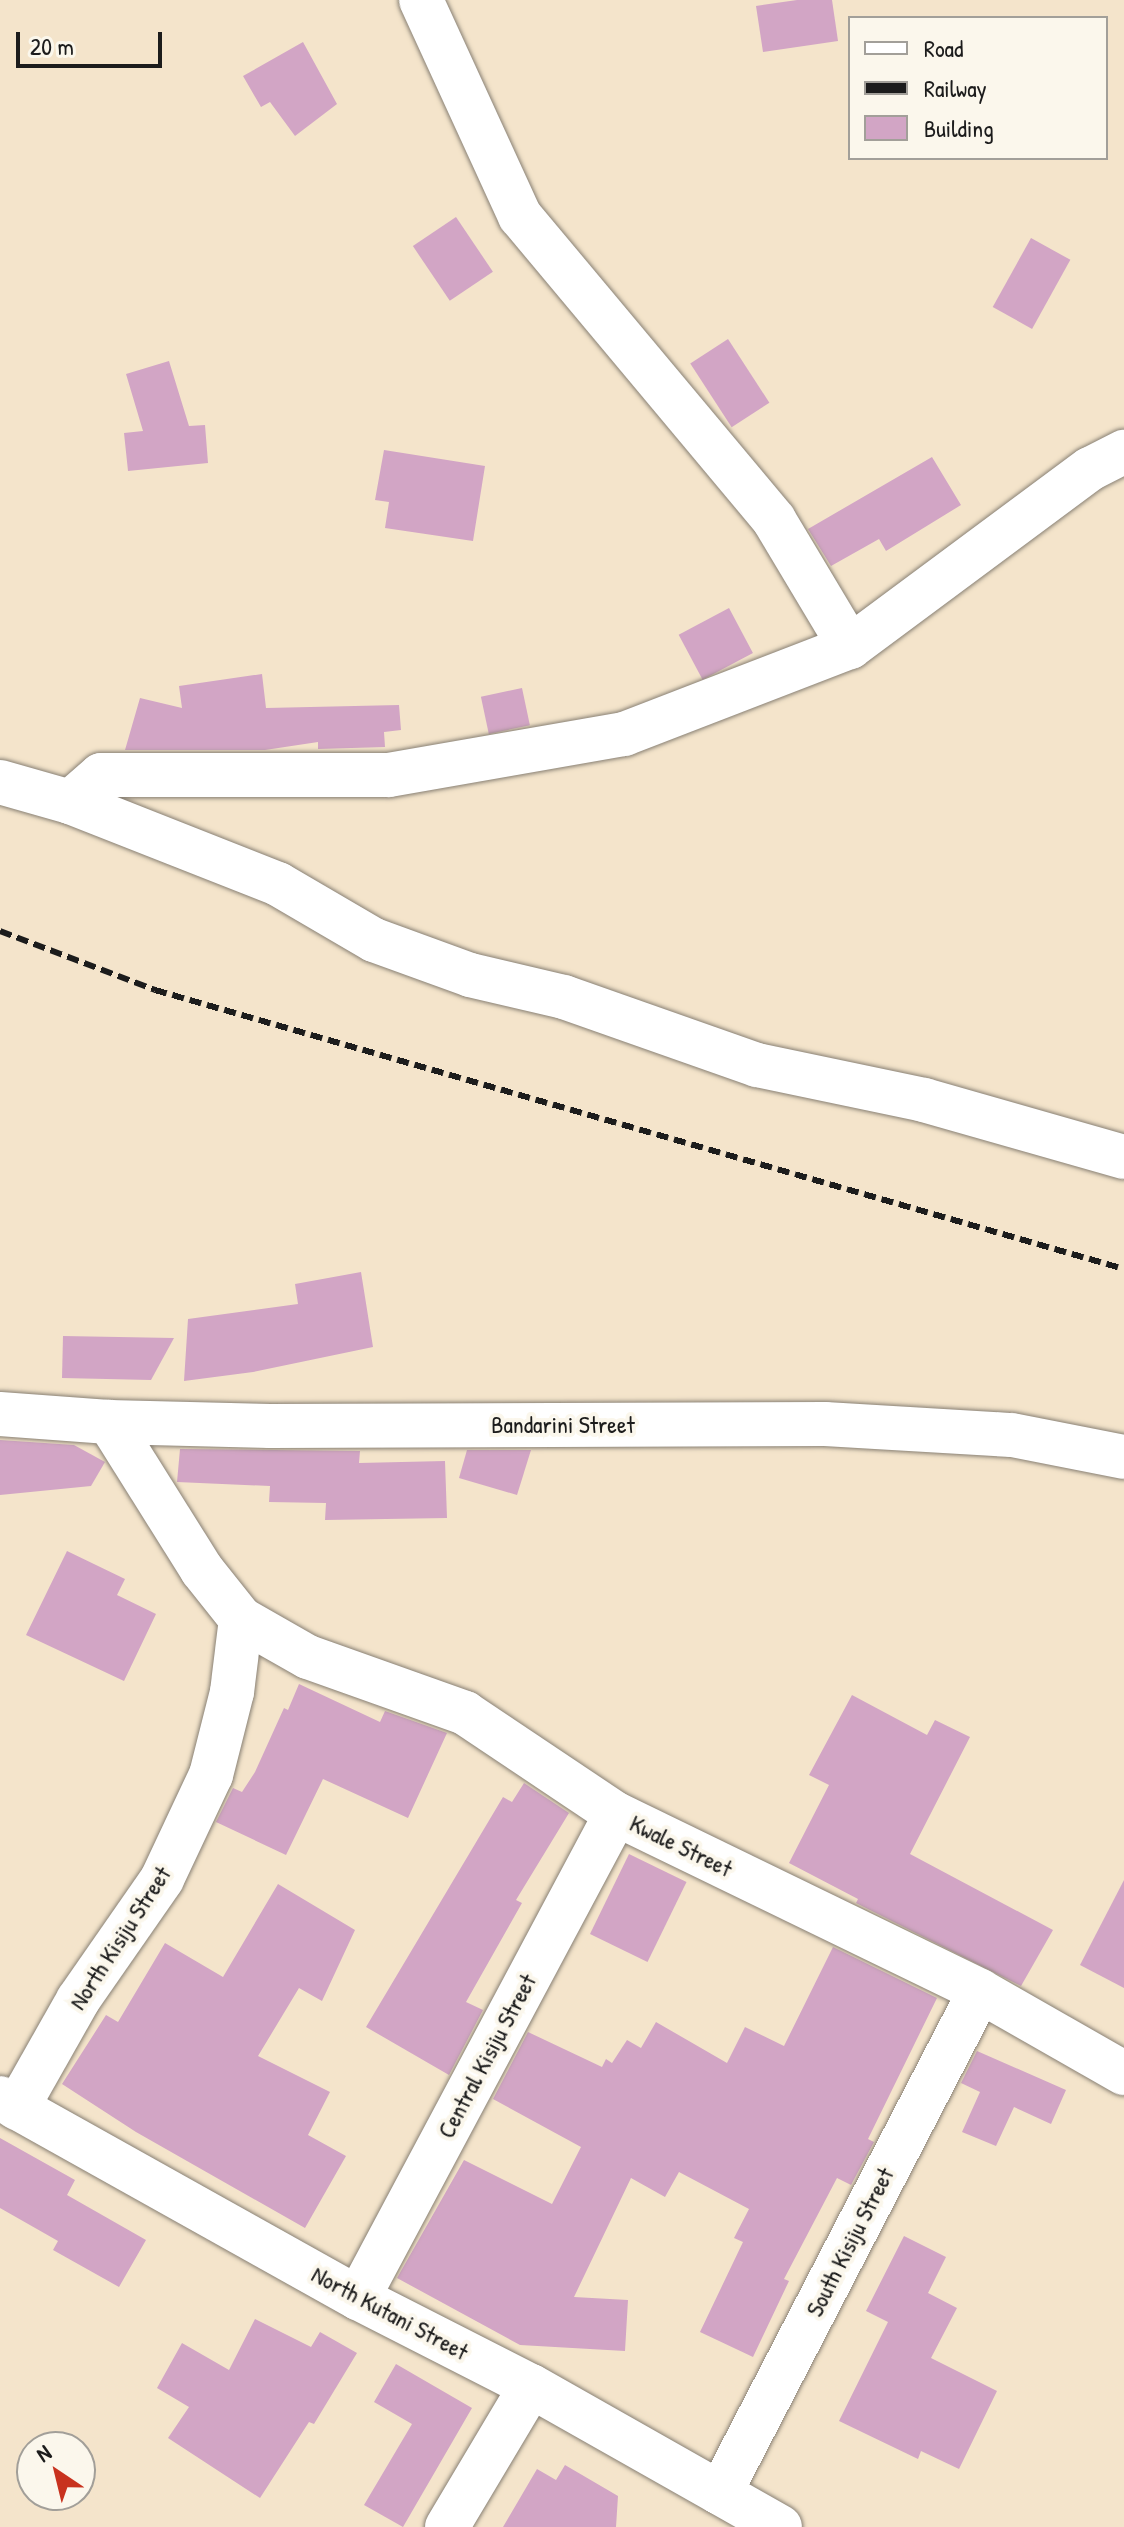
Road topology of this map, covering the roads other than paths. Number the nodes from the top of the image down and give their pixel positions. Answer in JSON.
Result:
{"nodes":[{"id":1,"x":421,"y":0,"type":"edge"},
{"id":2,"x":1124,"y":452,"type":"edge"},
{"id":3,"x":850,"y":647,"type":"junction"},
{"id":4,"x":0,"y":782,"type":"edge"},
{"id":5,"x":70,"y":802,"type":"junction"},
{"id":6,"x":1124,"y":1157,"type":"edge"},
{"id":7,"x":0,"y":1414,"type":"edge"},
{"id":8,"x":109,"y":1422,"type":"junction"},
{"id":9,"x":1124,"y":1457,"type":"edge"},
{"id":10,"x":241,"y":1619,"type":"junction"},
{"id":11,"x":616,"y":1814,"type":"junction"},
{"id":12,"x":980,"y":1991,"type":"junction"},
{"id":13,"x":1124,"y":2073,"type":"edge"},
{"id":14,"x":8,"y":2103,"type":"edge"},
{"id":15,"x":358,"y":2298,"type":"junction"},
{"id":16,"x":531,"y":2386,"type":"junction"},
{"id":17,"x":720,"y":2493,"type":"junction"},
{"id":18,"x":447,"y":2527,"type":"edge"},
{"id":19,"x":780,"y":2527,"type":"edge"}],
"edges":[{"from":1,"to":3,"type":"street"},
{"from":2,"to":3,"type":"street"},
{"from":3,"to":5,"type":"street"},
{"from":4,"to":5,"type":"street"},
{"from":5,"to":6,"type":"street"},
{"from":7,"to":8,"type":"street","name":"Bandarini Street"},
{"from":8,"to":9,"type":"street","name":"Bandarini Street"},
{"from":8,"to":10,"type":"street"},
{"from":10,"to":11,"type":"street","name":"Kwale Street"},
{"from":10,"to":14,"type":"street","name":"North Kisiju Street"},
{"from":11,"to":12,"type":"street","name":"Kwale Street"},
{"from":11,"to":15,"type":"street","name":"Central Kisiju Street"},
{"from":12,"to":13,"type":"street","name":"Kwale Street"},
{"from":12,"to":17,"type":"street","name":"South Kisiju Street"},
{"from":14,"to":15,"type":"street","name":"North Kutani Street"},
{"from":15,"to":16,"type":"street","name":"North Kutani Street"},
{"from":16,"to":17,"type":"street","name":"North Kutani Street"},
{"from":16,"to":18,"type":"street"},
{"from":17,"to":19,"type":"street","name":"North Kutani Street"}]}
